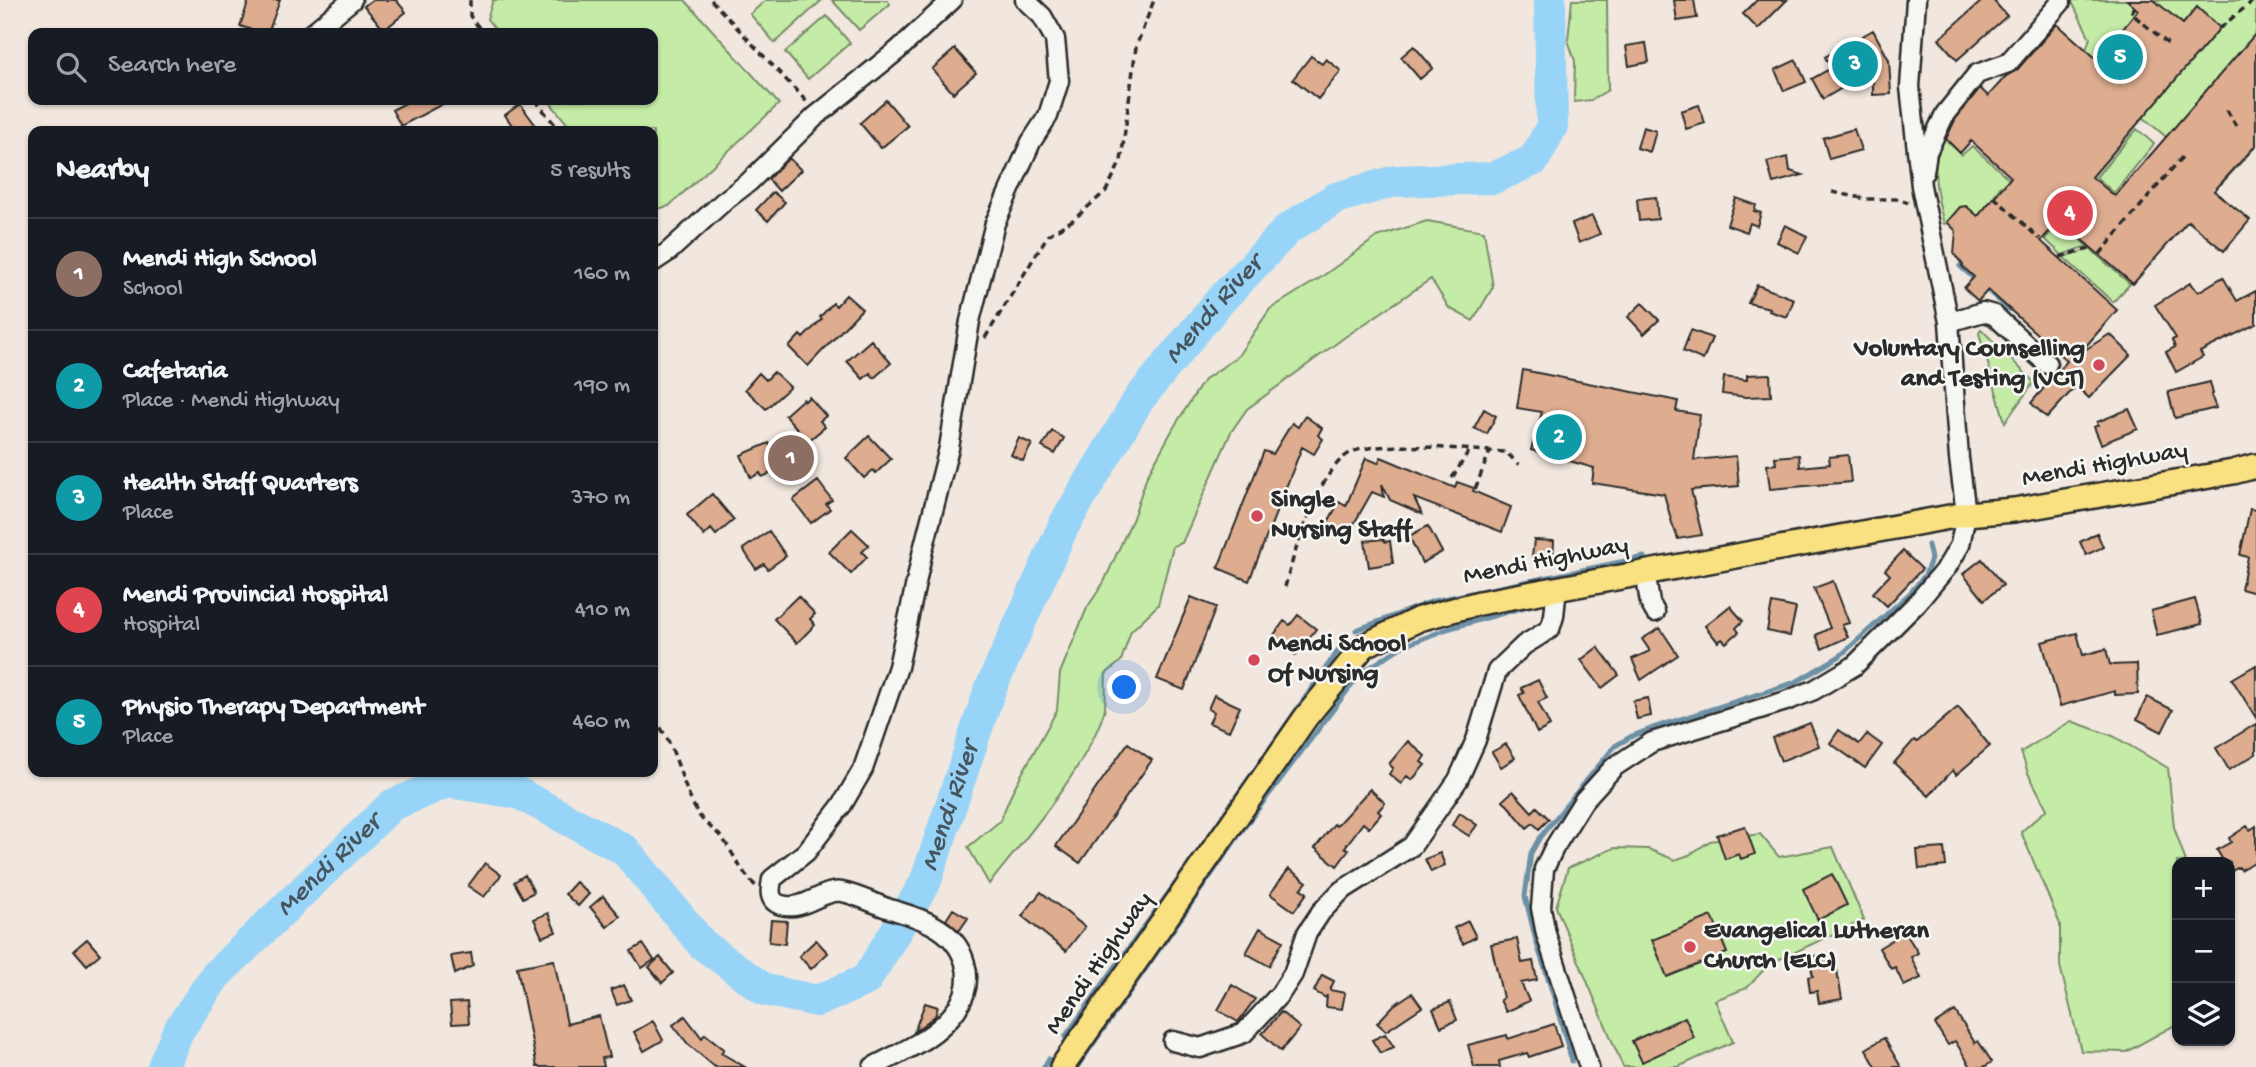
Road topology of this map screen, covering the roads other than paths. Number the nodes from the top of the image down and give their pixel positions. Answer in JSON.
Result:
{"nodes":[{"id":1,"x":352,"y":0,"type":"edge"},
{"id":2,"x":952,"y":0,"type":"edge"},
{"id":3,"x":1025,"y":0,"type":"edge"},
{"id":4,"x":1916,"y":0,"type":"edge"},
{"id":5,"x":2061,"y":2,"type":"edge"},
{"id":6,"x":318,"y":28,"type":"edge"},
{"id":7,"x":1921,"y":186,"type":"junction"},
{"id":8,"x":658,"y":259,"type":"edge"},
{"id":9,"x":1949,"y":322,"type":"junction"},
{"id":10,"x":2047,"y":364,"type":"dead end"},
{"id":11,"x":2256,"y":466,"type":"edge"},
{"id":12,"x":1966,"y":514,"type":"junction"},
{"id":13,"x":1645,"y":571,"type":"junction"},
{"id":14,"x":1557,"y":587,"type":"junction"},
{"id":15,"x":1655,"y":612,"type":"dead end"},
{"id":16,"x":1173,"y":1041,"type":"dead end"},
{"id":17,"x":873,"y":1067,"type":"edge"},
{"id":18,"x":1062,"y":1067,"type":"edge"},
{"id":19,"x":1589,"y":1067,"type":"edge"}],
"edges":[{"from":1,"to":6,"type":"street"},
{"from":2,"to":8,"type":"street"},
{"from":3,"to":17,"type":"street"},
{"from":4,"to":7,"type":"street"},
{"from":5,"to":7,"type":"street"},
{"from":7,"to":9,"type":"street"},
{"from":9,"to":10,"type":"street"},
{"from":9,"to":12,"type":"street"},
{"from":11,"to":12,"type":"main road","name":"Mendi Highway"},
{"from":12,"to":13,"type":"main road","name":"Mendi Highway"},
{"from":12,"to":19,"type":"street"},
{"from":13,"to":14,"type":"main road","name":"Mendi Highway"},
{"from":13,"to":15,"type":"street"},
{"from":14,"to":16,"type":"street"},
{"from":14,"to":18,"type":"main road","name":"Mendi Highway"}]}
